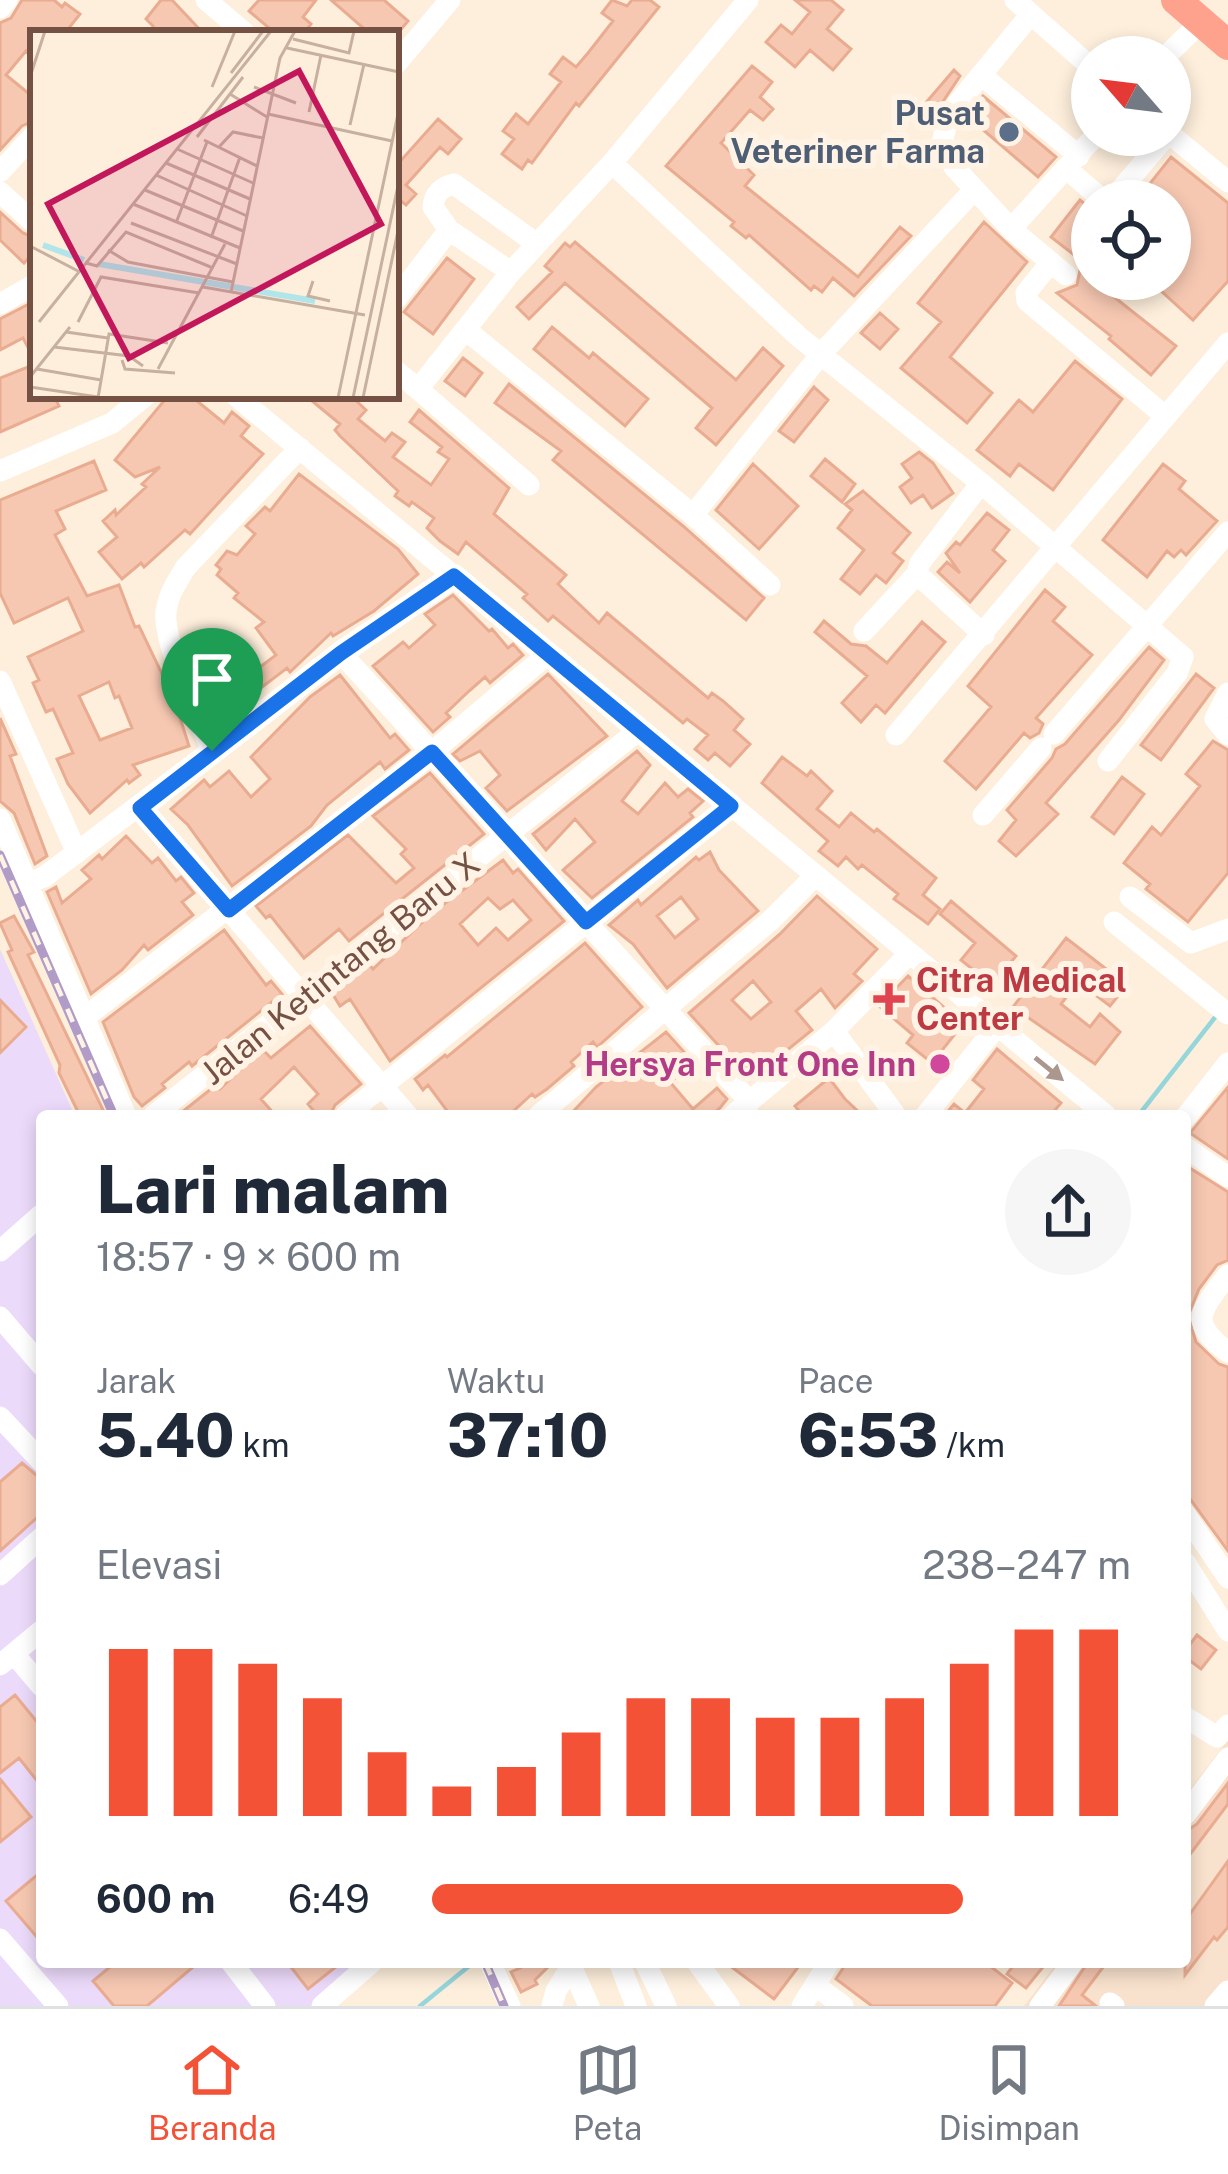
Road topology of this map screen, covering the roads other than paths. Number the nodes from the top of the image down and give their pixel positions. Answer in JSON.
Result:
{"nodes":[{"id":1,"x":7,"y":0,"type":"edge"},
{"id":2,"x":206,"y":0,"type":"edge"},
{"id":3,"x":450,"y":0,"type":"edge"},
{"id":4,"x":748,"y":0,"type":"edge"},
{"id":5,"x":1176,"y":0,"type":"edge"},
{"id":6,"x":1023,"y":7,"type":"edge"},
{"id":7,"x":0,"y":8,"type":"edge"},
{"id":8,"x":232,"y":8,"type":"edge"},
{"id":9,"x":1201,"y":22,"type":"junction"},
{"id":10,"x":1187,"y":36,"type":"edge"},
{"id":11,"x":1228,"y":45,"type":"edge"},
{"id":12,"x":1071,"y":49,"type":"edge"},
{"id":13,"x":399,"y":60,"type":"edge"},
{"id":14,"x":981,"y":75,"type":"junction"},
{"id":15,"x":30,"y":139,"type":"edge"},
{"id":16,"x":1191,"y":153,"type":"edge"},
{"id":17,"x":1079,"y":156,"type":"edge"},
{"id":18,"x":1150,"y":156,"type":"edge"},
{"id":19,"x":612,"y":163,"type":"junction"},
{"id":20,"x":1073,"y":163,"type":"junction"},
{"id":21,"x":0,"y":172,"type":"edge"},
{"id":22,"x":1089,"y":180,"type":"edge"},
{"id":23,"x":1127,"y":180,"type":"edge"},
{"id":24,"x":1228,"y":182,"type":"edge"},
{"id":25,"x":974,"y":190,"type":"junction"},
{"id":26,"x":0,"y":192,"type":"edge"},
{"id":27,"x":30,"y":219,"type":"edge"},
{"id":28,"x":1012,"y":229,"type":"junction"},
{"id":29,"x":449,"y":230,"type":"junction"},
{"id":30,"x":537,"y":244,"type":"junction"},
{"id":31,"x":511,"y":272,"type":"junction"},
{"id":32,"x":30,"y":287,"type":"edge"},
{"id":33,"x":399,"y":294,"type":"edge"},
{"id":34,"x":0,"y":304,"type":"edge"},
{"id":35,"x":466,"y":330,"type":"junction"},
{"id":36,"x":1228,"y":343,"type":"edge"},
{"id":37,"x":821,"y":354,"type":"junction"},
{"id":38,"x":399,"y":373,"type":"edge"},
{"id":39,"x":418,"y":388,"type":"junction"},
{"id":40,"x":142,"y":399,"type":"edge"},
{"id":41,"x":240,"y":399,"type":"edge"},
{"id":42,"x":1165,"y":416,"type":"junction"},
{"id":43,"x":300,"y":448,"type":"junction"},
{"id":44,"x":0,"y":471,"type":"edge"},
{"id":45,"x":981,"y":483,"type":"junction"},
{"id":46,"x":529,"y":485,"type":"dead end"},
{"id":47,"x":693,"y":515,"type":"junction"},
{"id":48,"x":1228,"y":532,"type":"edge"},
{"id":49,"x":1057,"y":548,"type":"junction"},
{"id":50,"x":917,"y":574,"type":"junction"},
{"id":51,"x":454,"y":576,"type":"junction"},
{"id":52,"x":770,"y":585,"type":"dead end"},
{"id":53,"x":1146,"y":628,"type":"junction"},
{"id":54,"x":864,"y":631,"type":"dead end"},
{"id":55,"x":983,"y":635,"type":"junction"},
{"id":56,"x":341,"y":653,"type":"junction"},
{"id":57,"x":548,"y":655,"type":"junction"},
{"id":58,"x":0,"y":681,"type":"edge"},
{"id":59,"x":1228,"y":693,"type":"edge"},
{"id":60,"x":639,"y":730,"type":"junction"},
{"id":61,"x":896,"y":735,"type":"dead end"},
{"id":62,"x":1228,"y":735,"type":"edge"},
{"id":63,"x":212,"y":751,"type":"junction"},
{"id":64,"x":432,"y":752,"type":"junction"},
{"id":65,"x":1108,"y":761,"type":"dead end"},
{"id":66,"x":731,"y":806,"type":"junction"},
{"id":67,"x":140,"y":808,"type":"junction"},
{"id":68,"x":982,"y":815,"type":"dead end"},
{"id":69,"x":0,"y":818,"type":"edge"},
{"id":70,"x":507,"y":835,"type":"junction"},
{"id":71,"x":77,"y":853,"type":"junction"},
{"id":72,"x":815,"y":876,"type":"junction"},
{"id":73,"x":28,"y":883,"type":"junction"},
{"id":74,"x":1130,"y":897,"type":"dead end"},
{"id":75,"x":229,"y":910,"type":"junction"},
{"id":76,"x":586,"y":922,"type":"junction"},
{"id":77,"x":1114,"y":922,"type":"dead end"},
{"id":78,"x":1228,"y":929,"type":"edge"},
{"id":79,"x":909,"y":954,"type":"junction"},
{"id":80,"x":304,"y":997,"type":"junction"},
{"id":81,"x":1221,"y":1008,"type":"edge"},
{"id":82,"x":665,"y":1009,"type":"junction"},
{"id":83,"x":85,"y":1017,"type":"junction"},
{"id":84,"x":997,"y":1026,"type":"junction"},
{"id":85,"x":834,"y":1031,"type":"junction"},
{"id":86,"x":1228,"y":1063,"type":"edge"},
{"id":87,"x":382,"y":1086,"type":"junction"},
{"id":88,"x":741,"y":1109,"type":"edge"},
{"id":89,"x":124,"y":1110,"type":"edge"},
{"id":90,"x":161,"y":1110,"type":"edge"},
{"id":91,"x":352,"y":1110,"type":"edge"},
{"id":92,"x":403,"y":1110,"type":"edge"},
{"id":93,"x":545,"y":1110,"type":"edge"},
{"id":94,"x":892,"y":1110,"type":"edge"},
{"id":95,"x":930,"y":1110,"type":"edge"},
{"id":96,"x":1097,"y":1110,"type":"edge"},
{"id":97,"x":1191,"y":1110,"type":"edge"},
{"id":98,"x":1191,"y":1151,"type":"edge"},
{"id":99,"x":1228,"y":1177,"type":"edge"},
{"id":100,"x":36,"y":1219,"type":"edge"},
{"id":101,"x":0,"y":1251,"type":"edge"},
{"id":102,"x":1228,"y":1275,"type":"edge"},
{"id":103,"x":0,"y":1317,"type":"edge"},
{"id":104,"x":1228,"y":1352,"type":"edge"},
{"id":105,"x":36,"y":1359,"type":"edge"},
{"id":106,"x":0,"y":1417,"type":"edge"},
{"id":107,"x":36,"y":1456,"type":"edge"},
{"id":108,"x":1191,"y":1523,"type":"edge"},
{"id":109,"x":36,"y":1542,"type":"edge"},
{"id":110,"x":1191,"y":1571,"type":"edge"},
{"id":111,"x":0,"y":1575,"type":"edge"},
{"id":112,"x":1228,"y":1578,"type":"edge"},
{"id":113,"x":1228,"y":1630,"type":"edge"},
{"id":114,"x":36,"y":1635,"type":"edge"},
{"id":115,"x":7,"y":1659,"type":"edge"},
{"id":116,"x":36,"y":1682,"type":"edge"},
{"id":117,"x":1191,"y":1721,"type":"edge"},
{"id":118,"x":1228,"y":1725,"type":"edge"},
{"id":119,"x":1228,"y":1758,"type":"edge"},
{"id":120,"x":1191,"y":1807,"type":"edge"},
{"id":121,"x":0,"y":1939,"type":"edge"},
{"id":122,"x":236,"y":1968,"type":"edge"},
{"id":123,"x":365,"y":1968,"type":"edge"},
{"id":124,"x":493,"y":1968,"type":"edge"},
{"id":125,"x":570,"y":1968,"type":"edge"},
{"id":126,"x":575,"y":1968,"type":"edge"},
{"id":127,"x":621,"y":1968,"type":"edge"},
{"id":128,"x":648,"y":1968,"type":"edge"},
{"id":129,"x":701,"y":1968,"type":"edge"},
{"id":130,"x":826,"y":1968,"type":"edge"},
{"id":131,"x":1068,"y":1968,"type":"edge"},
{"id":132,"x":816,"y":1986,"type":"junction"},
{"id":133,"x":1228,"y":1991,"type":"edge"},
{"id":134,"x":58,"y":2006,"type":"edge"},
{"id":135,"x":265,"y":2006,"type":"edge"},
{"id":136,"x":322,"y":2006,"type":"edge"},
{"id":137,"x":510,"y":2006,"type":"edge"},
{"id":138,"x":553,"y":2006,"type":"edge"},
{"id":139,"x":589,"y":2006,"type":"edge"},
{"id":140,"x":636,"y":2006,"type":"edge"},
{"id":141,"x":666,"y":2006,"type":"edge"},
{"id":142,"x":729,"y":2006,"type":"edge"},
{"id":143,"x":802,"y":2006,"type":"edge"},
{"id":144,"x":843,"y":2006,"type":"edge"},
{"id":145,"x":1040,"y":2006,"type":"edge"},
{"id":146,"x":1215,"y":2006,"type":"edge"}],
"edges":[{"from":1,"to":7,"type":"street"},
{"from":2,"to":8,"type":"street"},
{"from":3,"to":13,"type":"street"},
{"from":4,"to":19,"type":"street"},
{"from":5,"to":9,"type":"highway"},
{"from":6,"to":12,"type":"street"},
{"from":6,"to":14,"type":"street"},
{"from":9,"to":10,"type":"street"},
{"from":9,"to":11,"type":"highway"},
{"from":14,"to":20,"type":"street"},
{"from":14,"to":25,"type":"street"},
{"from":15,"to":21,"type":"street"},
{"from":16,"to":24,"type":"street"},
{"from":17,"to":20,"type":"street"},
{"from":18,"to":23,"type":"street"},
{"from":19,"to":30,"type":"street"},
{"from":19,"to":37,"type":"street"},
{"from":20,"to":22,"type":"street"},
{"from":20,"to":28,"type":"street"},
{"from":25,"to":28,"type":"street"},
{"from":25,"to":37,"type":"street"},
{"from":26,"to":27,"type":"street"},
{"from":28,"to":42,"type":"street"},
{"from":29,"to":30,"type":"street"},
{"from":29,"to":31,"type":"street"},
{"from":29,"to":33,"type":"street"},
{"from":30,"to":31,"type":"street"},
{"from":31,"to":35,"type":"street"},
{"from":32,"to":34,"type":"street"},
{"from":35,"to":39,"type":"street"},
{"from":35,"to":47,"type":"street"},
{"from":36,"to":42,"type":"street"},
{"from":37,"to":45,"type":"street"},
{"from":37,"to":47,"type":"street"},
{"from":38,"to":39,"type":"street"},
{"from":39,"to":46,"type":"street"},
{"from":40,"to":44,"type":"street"},
{"from":41,"to":43,"type":"street"},
{"from":42,"to":49,"type":"street"},
{"from":43,"to":51,"type":"street"},
{"from":43,"to":63,"type":"street"},
{"from":45,"to":49,"type":"street"},
{"from":45,"to":50,"type":"street"},
{"from":47,"to":52,"type":"street"},
{"from":48,"to":53,"type":"street"},
{"from":49,"to":53,"type":"street"},
{"from":49,"to":55,"type":"street"},
{"from":50,"to":54,"type":"street"},
{"from":50,"to":55,"type":"street"},
{"from":51,"to":56,"type":"street"},
{"from":51,"to":57,"type":"street"},
{"from":53,"to":65,"type":"street"},
{"from":53,"to":68,"type":"street"},
{"from":55,"to":61,"type":"street"},
{"from":56,"to":63,"type":"street"},
{"from":56,"to":64,"type":"street"},
{"from":57,"to":60,"type":"street"},
{"from":57,"to":64,"type":"street"},
{"from":58,"to":71,"type":"street"},
{"from":59,"to":62,"type":"street"},
{"from":60,"to":66,"type":"street"},
{"from":60,"to":70,"type":"street","name":"Jalan Ketintang Baru X"},
{"from":63,"to":67,"type":"street"},
{"from":64,"to":70,"type":"street"},
{"from":64,"to":75,"type":"street"},
{"from":66,"to":72,"type":"street"},
{"from":66,"to":76,"type":"street"},
{"from":67,"to":71,"type":"street"},
{"from":67,"to":75,"type":"street"},
{"from":69,"to":73,"type":"street"},
{"from":70,"to":76,"type":"street"},
{"from":70,"to":80,"type":"street","name":"Jalan Ketintang Baru X"},
{"from":71,"to":73,"type":"street"},
{"from":72,"to":79,"type":"street"},
{"from":72,"to":82,"type":"street"},
{"from":73,"to":83,"type":"street"},
{"from":74,"to":78,"type":"street"},
{"from":75,"to":80,"type":"street"},
{"from":75,"to":83,"type":"street"},
{"from":76,"to":82,"type":"street"},
{"from":76,"to":87,"type":"street"},
{"from":77,"to":81,"type":"street"},
{"from":79,"to":84,"type":"street"},
{"from":79,"to":85,"type":"street"},
{"from":80,"to":87,"type":"street"},
{"from":80,"to":90,"type":"street","name":"Jalan Ketintang Baru X"},
{"from":82,"to":88,"type":"street"},
{"from":82,"to":93,"type":"street"},
{"from":83,"to":89,"type":"street"},
{"from":84,"to":95,"type":"street"},
{"from":84,"to":96,"type":"street","one_way":true},
{"from":85,"to":88,"type":"street"},
{"from":85,"to":94,"type":"street"},
{"from":86,"to":97,"type":"street"},
{"from":87,"to":91,"type":"street"},
{"from":87,"to":92,"type":"street"},
{"from":98,"to":99,"type":"street"},
{"from":100,"to":101,"type":"street"},
{"from":102,"to":104,"type":"street"},
{"from":103,"to":105,"type":"street"},
{"from":106,"to":107,"type":"street"},
{"from":108,"to":112,"type":"street"},
{"from":109,"to":111,"type":"street"},
{"from":110,"to":113,"type":"street"},
{"from":114,"to":115,"type":"street"},
{"from":115,"to":116,"type":"street"},
{"from":117,"to":118,"type":"street"},
{"from":119,"to":120,"type":"street"},
{"from":121,"to":134,"type":"street"},
{"from":122,"to":135,"type":"street"},
{"from":123,"to":136,"type":"street"},
{"from":124,"to":137,"type":"street"},
{"from":125,"to":138,"type":"street"},
{"from":126,"to":139,"type":"street"},
{"from":127,"to":140,"type":"street"},
{"from":128,"to":141,"type":"street"},
{"from":129,"to":142,"type":"street"},
{"from":130,"to":132,"type":"street"},
{"from":131,"to":145,"type":"street"},
{"from":132,"to":143,"type":"street"},
{"from":132,"to":144,"type":"street"},
{"from":133,"to":146,"type":"street"}]}
